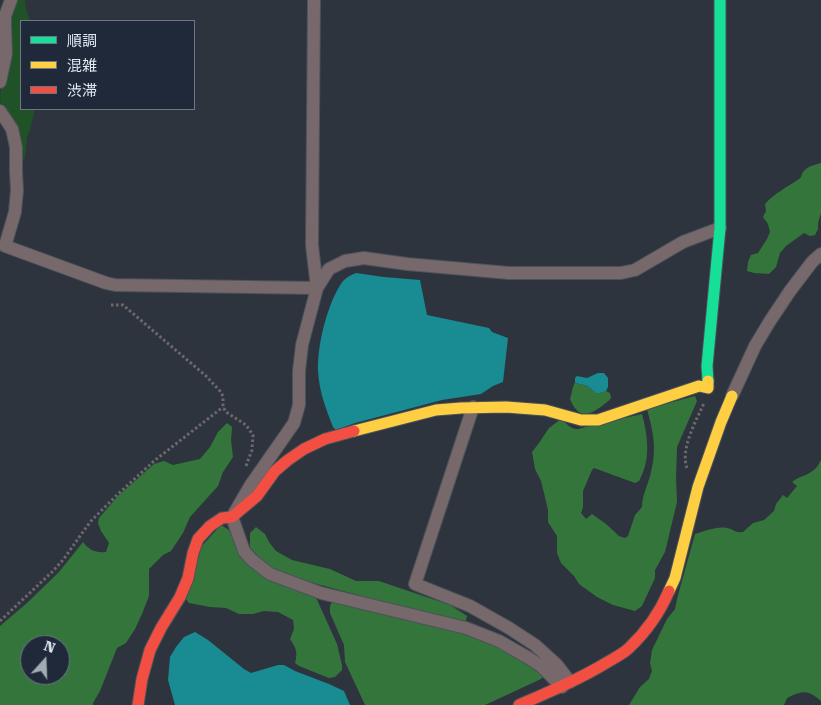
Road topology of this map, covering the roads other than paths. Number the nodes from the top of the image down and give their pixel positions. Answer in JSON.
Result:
{"nodes":[{"id":1,"x":12,"y":0,"type":"edge"},
{"id":2,"x":314,"y":0,"type":"edge"},
{"id":3,"x":720,"y":0,"type":"edge"},
{"id":4,"x":0,"y":82,"type":"edge"},
{"id":5,"x":0,"y":111,"type":"edge"},
{"id":6,"x":720,"y":228,"type":"junction"},
{"id":7,"x":821,"y":254,"type":"edge"},
{"id":8,"x":317,"y":288,"type":"junction"},
{"id":9,"x":732,"y":396,"type":"joint"},
{"id":10,"x":473,"y":408,"type":"junction"},
{"id":11,"x":232,"y":517,"type":"junction"},
{"id":12,"x":566,"y":684,"type":"junction"},
{"id":13,"x":138,"y":705,"type":"edge"},
{"id":14,"x":520,"y":705,"type":"edge"}],
"edges":[{"from":1,"to":4,"type":"street"},
{"from":2,"to":8,"type":"street"},
{"from":3,"to":6,"type":"street"},
{"from":5,"to":8,"type":"street"},
{"from":6,"to":8,"type":"street"},
{"from":6,"to":10,"type":"street"},
{"from":7,"to":9,"type":"street"},
{"from":8,"to":11,"type":"street"},
{"from":9,"to":12,"type":"street"},
{"from":10,"to":11,"type":"street"},
{"from":10,"to":12,"type":"street"},
{"from":11,"to":12,"type":"street"},
{"from":11,"to":13,"type":"street"},
{"from":12,"to":14,"type":"street"}]}
